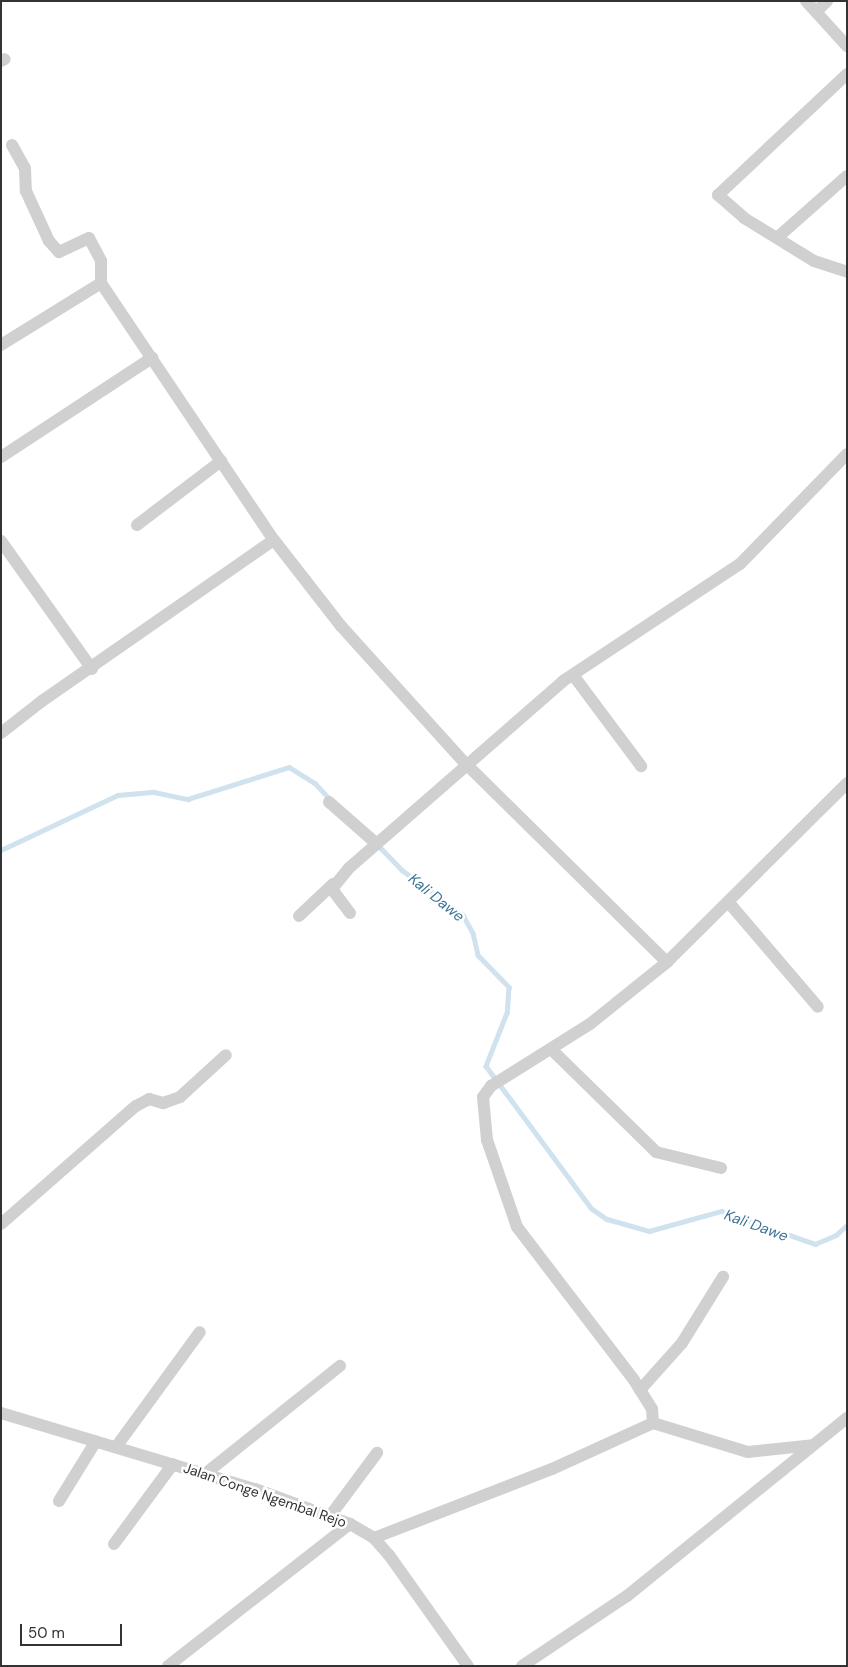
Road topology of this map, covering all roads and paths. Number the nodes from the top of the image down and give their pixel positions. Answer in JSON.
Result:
{"nodes":[{"id":1,"x":806,"y":1,"type":"edge"},
{"id":2,"x":828,"y":1,"type":"edge"},
{"id":3,"x":816,"y":12,"type":"junction"},
{"id":4,"x":847,"y":46,"type":"edge"},
{"id":5,"x":847,"y":74,"type":"edge"},
{"id":6,"x":12,"y":144,"type":"dead end"},
{"id":7,"x":847,"y":176,"type":"edge"},
{"id":8,"x":778,"y":237,"type":"junction"},
{"id":9,"x":847,"y":272,"type":"edge"},
{"id":10,"x":101,"y":283,"type":"junction"},
{"id":11,"x":1,"y":345,"type":"edge"},
{"id":12,"x":152,"y":358,"type":"junction"},
{"id":13,"x":847,"y":454,"type":"edge"},
{"id":14,"x":1,"y":457,"type":"edge"},
{"id":15,"x":221,"y":462,"type":"junction"},
{"id":16,"x":137,"y":526,"type":"dead end"},
{"id":17,"x":274,"y":540,"type":"junction"},
{"id":18,"x":1,"y":541,"type":"edge"},
{"id":19,"x":92,"y":669,"type":"junction"},
{"id":20,"x":573,"y":675,"type":"junction"},
{"id":21,"x":1,"y":733,"type":"edge"},
{"id":22,"x":465,"y":763,"type":"junction"},
{"id":23,"x":641,"y":766,"type":"dead end"},
{"id":24,"x":847,"y":783,"type":"edge"},
{"id":25,"x":329,"y":802,"type":"dead end"},
{"id":26,"x":377,"y":844,"type":"junction"},
{"id":27,"x":333,"y":884,"type":"junction"},
{"id":28,"x":730,"y":904,"type":"junction"},
{"id":29,"x":350,"y":913,"type":"dead end"},
{"id":30,"x":299,"y":916,"type":"dead end"},
{"id":31,"x":667,"y":962,"type":"junction"},
{"id":32,"x":818,"y":1007,"type":"dead end"},
{"id":33,"x":552,"y":1050,"type":"junction"},
{"id":34,"x":226,"y":1055,"type":"dead end"},
{"id":35,"x":721,"y":1168,"type":"dead end"},
{"id":36,"x":1,"y":1224,"type":"edge"},
{"id":37,"x":723,"y":1278,"type":"dead end"},
{"id":38,"x":200,"y":1332,"type":"dead end"},
{"id":39,"x":340,"y":1366,"type":"dead end"},
{"id":40,"x":640,"y":1390,"type":"junction"},
{"id":41,"x":1,"y":1413,"type":"edge"},
{"id":42,"x":847,"y":1418,"type":"edge"},
{"id":43,"x":653,"y":1423,"type":"junction"},
{"id":44,"x":96,"y":1441,"type":"junction"},
{"id":45,"x":814,"y":1445,"type":"junction"},
{"id":46,"x":116,"y":1447,"type":"junction"},
{"id":47,"x":377,"y":1453,"type":"dead end"},
{"id":48,"x":173,"y":1464,"type":"junction"},
{"id":49,"x":206,"y":1474,"type":"junction"},
{"id":50,"x":59,"y":1501,"type":"dead end"},
{"id":51,"x":330,"y":1516,"type":"junction"},
{"id":52,"x":350,"y":1524,"type":"junction"},
{"id":53,"x":374,"y":1538,"type":"junction"},
{"id":54,"x":114,"y":1544,"type":"dead end"},
{"id":55,"x":168,"y":1666,"type":"edge"},
{"id":56,"x":468,"y":1666,"type":"edge"},
{"id":57,"x":522,"y":1666,"type":"edge"}],
"edges":[{"from":1,"to":3,"type":"street"},
{"from":2,"to":3,"type":"street"},
{"from":3,"to":4,"type":"street"},
{"from":5,"to":8,"type":"street"},
{"from":6,"to":10,"type":"street"},
{"from":7,"to":8,"type":"street"},
{"from":8,"to":9,"type":"street"},
{"from":10,"to":11,"type":"street"},
{"from":10,"to":12,"type":"street"},
{"from":12,"to":14,"type":"street"},
{"from":12,"to":15,"type":"street"},
{"from":13,"to":20,"type":"street"},
{"from":15,"to":16,"type":"street"},
{"from":15,"to":17,"type":"street"},
{"from":17,"to":19,"type":"street"},
{"from":17,"to":22,"type":"street"},
{"from":18,"to":19,"type":"street"},
{"from":19,"to":21,"type":"street"},
{"from":20,"to":22,"type":"street"},
{"from":20,"to":23,"type":"street"},
{"from":22,"to":26,"type":"street"},
{"from":22,"to":31,"type":"street"},
{"from":24,"to":28,"type":"street"},
{"from":25,"to":26,"type":"street"},
{"from":26,"to":27,"type":"street"},
{"from":27,"to":29,"type":"street"},
{"from":27,"to":30,"type":"street"},
{"from":28,"to":31,"type":"street"},
{"from":28,"to":32,"type":"street"},
{"from":31,"to":33,"type":"street"},
{"from":33,"to":35,"type":"street"},
{"from":33,"to":40,"type":"street"},
{"from":34,"to":36,"type":"street"},
{"from":37,"to":40,"type":"street"},
{"from":38,"to":46,"type":"street"},
{"from":39,"to":49,"type":"street"},
{"from":40,"to":43,"type":"street"},
{"from":41,"to":44,"type":"street","name":"Jalan Conge Ngembal Rejo"},
{"from":42,"to":45,"type":"street"},
{"from":43,"to":45,"type":"street"},
{"from":43,"to":53,"type":"street"},
{"from":44,"to":46,"type":"street","name":"Jalan Conge Ngembal Rejo"},
{"from":44,"to":50,"type":"street"},
{"from":45,"to":57,"type":"street"},
{"from":46,"to":48,"type":"street","name":"Jalan Conge Ngembal Rejo"},
{"from":47,"to":51,"type":"street"},
{"from":48,"to":49,"type":"street","name":"Jalan Conge Ngembal Rejo"},
{"from":48,"to":54,"type":"street"},
{"from":49,"to":51,"type":"street","name":"Jalan Conge Ngembal Rejo"},
{"from":51,"to":52,"type":"street","name":"Jalan Conge Ngembal Rejo"},
{"from":52,"to":53,"type":"street","name":"Jalan Conge Ngembal Rejo"},
{"from":52,"to":55,"type":"street"},
{"from":53,"to":56,"type":"street","name":"Jalan Conge Ngembal Rejo"}]}
